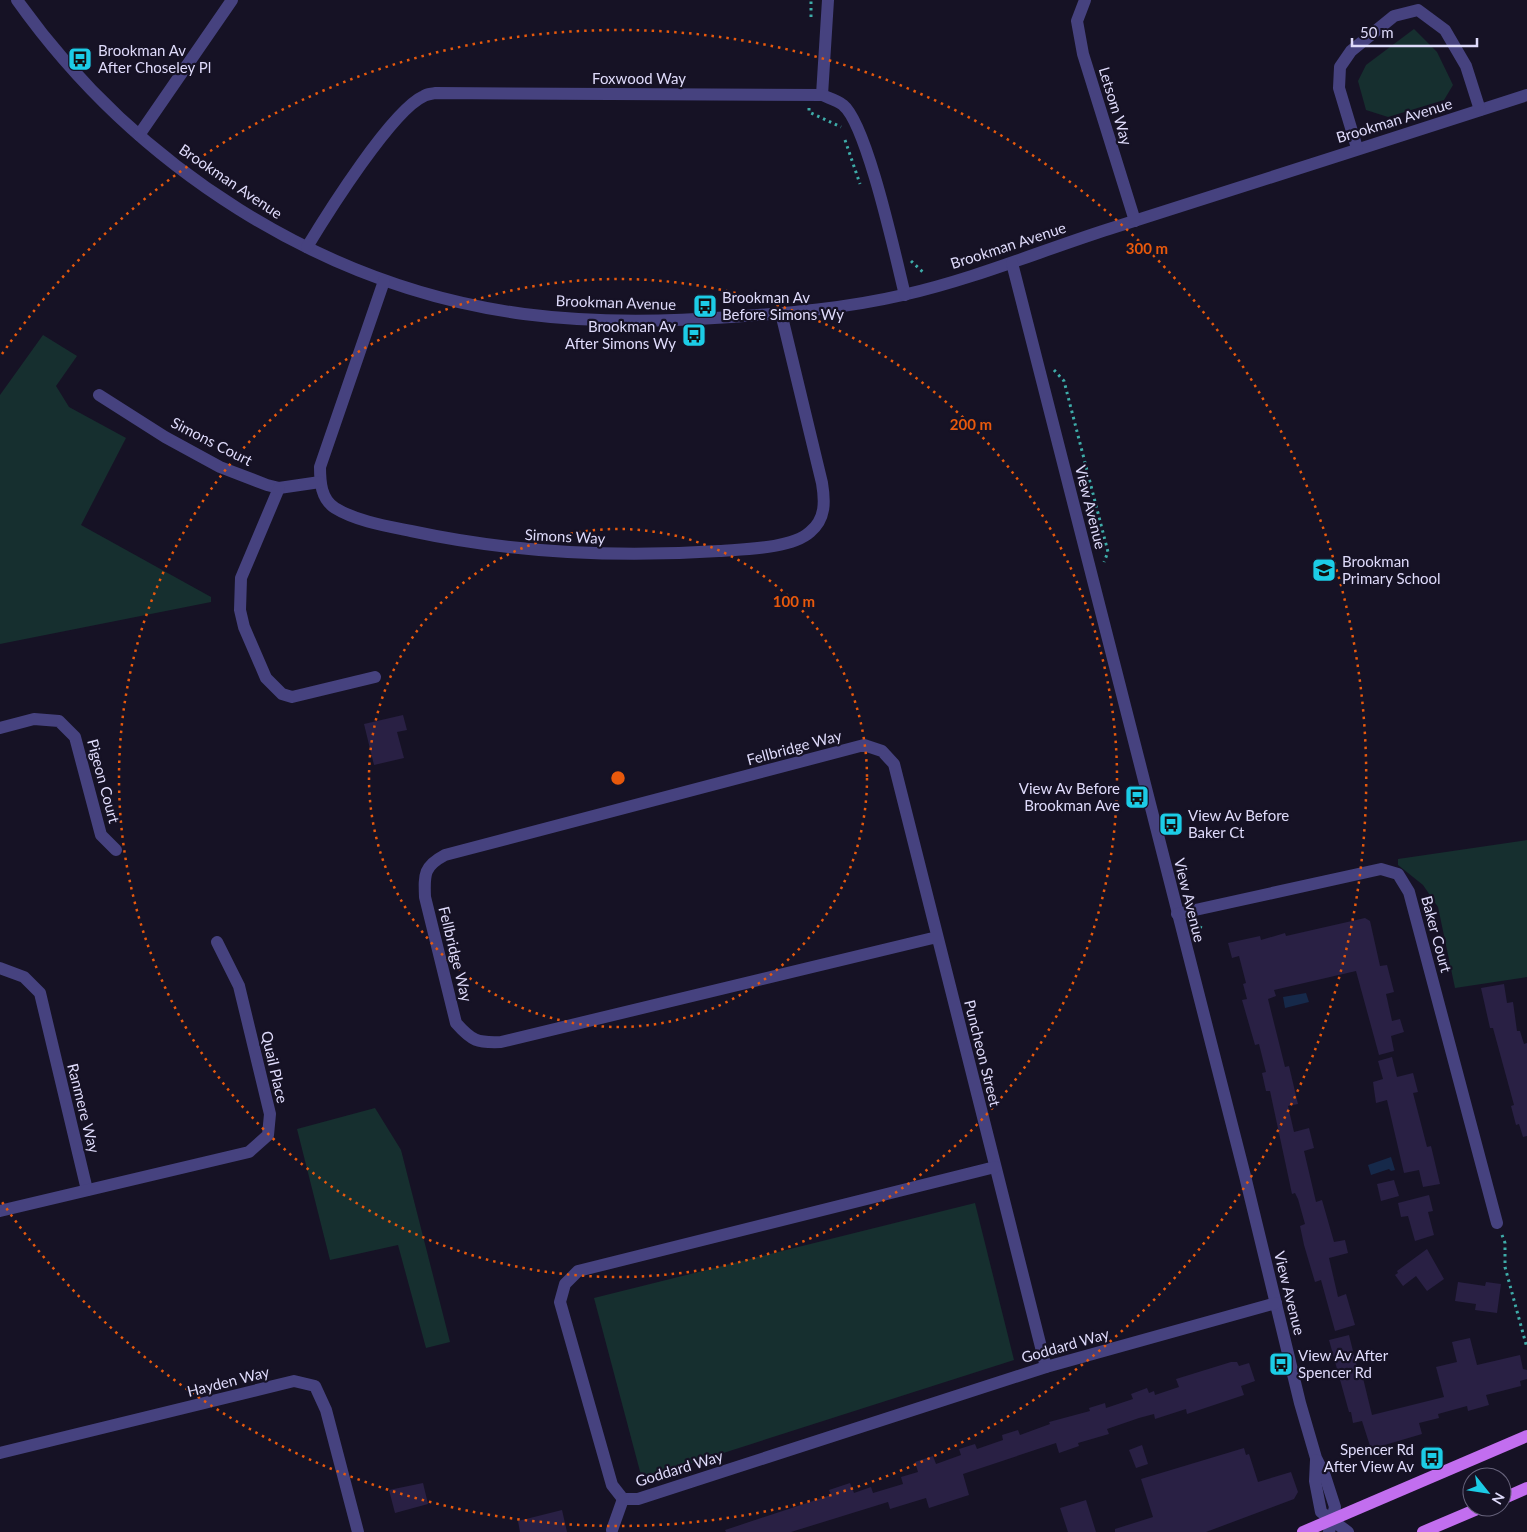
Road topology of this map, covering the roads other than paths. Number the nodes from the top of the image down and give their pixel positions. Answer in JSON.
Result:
{"nodes":[{"id":1,"x":16,"y":0,"type":"edge"},
{"id":2,"x":232,"y":0,"type":"edge"},
{"id":3,"x":828,"y":0,"type":"edge"},
{"id":4,"x":1085,"y":0,"type":"edge"},
{"id":5,"x":815,"y":95,"type":"junction"},
{"id":6,"x":1527,"y":95,"type":"edge"},
{"id":7,"x":1480,"y":110,"type":"junction"},
{"id":8,"x":139,"y":135,"type":"junction"},
{"id":9,"x":1357,"y":148,"type":"junction"},
{"id":10,"x":1135,"y":222,"type":"junction"},
{"id":11,"x":307,"y":247,"type":"junction"},
{"id":12,"x":1012,"y":263,"type":"junction"},
{"id":13,"x":384,"y":281,"type":"junction"},
{"id":14,"x":905,"y":295,"type":"junction"},
{"id":15,"x":781,"y":314,"type":"junction"},
{"id":16,"x":99,"y":395,"type":"dead end"},
{"id":17,"x":320,"y":482,"type":"junction"},
{"id":18,"x":279,"y":488,"type":"junction"},
{"id":19,"x":375,"y":677,"type":"dead end"},
{"id":20,"x":0,"y":728,"type":"edge"},
{"id":21,"x":882,"y":751,"type":"joint"},
{"id":22,"x":116,"y":850,"type":"dead end"},
{"id":23,"x":1177,"y":914,"type":"junction"},
{"id":24,"x":937,"y":937,"type":"junction"},
{"id":25,"x":218,"y":942,"type":"dead end"},
{"id":26,"x":0,"y":968,"type":"edge"},
{"id":27,"x":995,"y":1167,"type":"junction"},
{"id":28,"x":87,"y":1190,"type":"junction"},
{"id":29,"x":0,"y":1211,"type":"edge"},
{"id":30,"x":1497,"y":1223,"type":"road end"},
{"id":31,"x":1276,"y":1304,"type":"junction"},
{"id":32,"x":1046,"y":1367,"type":"junction"},
{"id":33,"x":1527,"y":1436,"type":"edge"},
{"id":34,"x":0,"y":1454,"type":"edge"},
{"id":35,"x":1527,"y":1488,"type":"edge"},
{"id":36,"x":1512,"y":1495,"type":"edge"},
{"id":37,"x":622,"y":1499,"type":"junction"},
{"id":38,"x":1462,"y":1515,"type":"edge"},
{"id":39,"x":1330,"y":1526,"type":"edge"},
{"id":40,"x":612,"y":1530,"type":"dead end"},
{"id":41,"x":358,"y":1532,"type":"edge"},
{"id":42,"x":1303,"y":1532,"type":"edge"},
{"id":43,"x":1348,"y":1532,"type":"edge"},
{"id":44,"x":1423,"y":1532,"type":"edge"}],
"edges":[{"from":1,"to":8,"type":"street","name":"Brookman Avenue"},
{"from":2,"to":8,"type":"street"},
{"from":3,"to":5,"type":"street"},
{"from":4,"to":10,"type":"street","name":"Letsom Way"},
{"from":5,"to":11,"type":"street","name":"Foxwood Way"},
{"from":5,"to":14,"type":"street","name":"Foxwood Way"},
{"from":6,"to":7,"type":"street","name":"Brookman Avenue"},
{"from":7,"to":9,"type":"street","name":"Brookman Avenue"},
{"from":7,"to":9,"type":"street"},
{"from":8,"to":11,"type":"street","name":"Brookman Avenue"},
{"from":9,"to":10,"type":"street","name":"Brookman Avenue"},
{"from":10,"to":12,"type":"street","name":"Brookman Avenue"},
{"from":11,"to":13,"type":"street","name":"Brookman Avenue"},
{"from":12,"to":14,"type":"street","name":"Brookman Avenue"},
{"from":12,"to":23,"type":"street","name":"View Avenue"},
{"from":13,"to":15,"type":"street","name":"Brookman Avenue"},
{"from":13,"to":17,"type":"street"},
{"from":14,"to":15,"type":"street","name":"Brookman Avenue"},
{"from":15,"to":17,"type":"street","name":"Simons Way"},
{"from":16,"to":18,"type":"street","name":"Simons Court"},
{"from":17,"to":18,"type":"street","name":"Simons Court"},
{"from":18,"to":19,"type":"street"},
{"from":20,"to":22,"type":"street","name":"Pigeon Court"},
{"from":21,"to":24,"type":"street","name":"Puncheon Street"},
{"from":21,"to":24,"type":"street","name":"Fellbridge Way"},
{"from":23,"to":30,"type":"street","name":"Baker Court"},
{"from":23,"to":31,"type":"street","name":"View Avenue"},
{"from":24,"to":27,"type":"street","name":"Puncheon Street"},
{"from":25,"to":28,"type":"street","name":"Quail Place"},
{"from":26,"to":28,"type":"street","name":"Ranmere Way"},
{"from":27,"to":32,"type":"street","name":"Puncheon Street"},
{"from":27,"to":37,"type":"street","name":"Goddard Way"},
{"from":28,"to":29,"type":"street"},
{"from":31,"to":32,"type":"street","name":"Goddard Way"},
{"from":31,"to":39,"type":"street","name":"View Avenue"},
{"from":32,"to":37,"type":"street","name":"Goddard Way"},
{"from":33,"to":39,"type":"main road"},
{"from":34,"to":41,"type":"street","name":"Hayden Way"},
{"from":35,"to":36,"type":"main road"},
{"from":37,"to":40,"type":"street"},
{"from":38,"to":44,"type":"main road"},
{"from":39,"to":42,"type":"main road"},
{"from":39,"to":43,"type":"street"}]}
